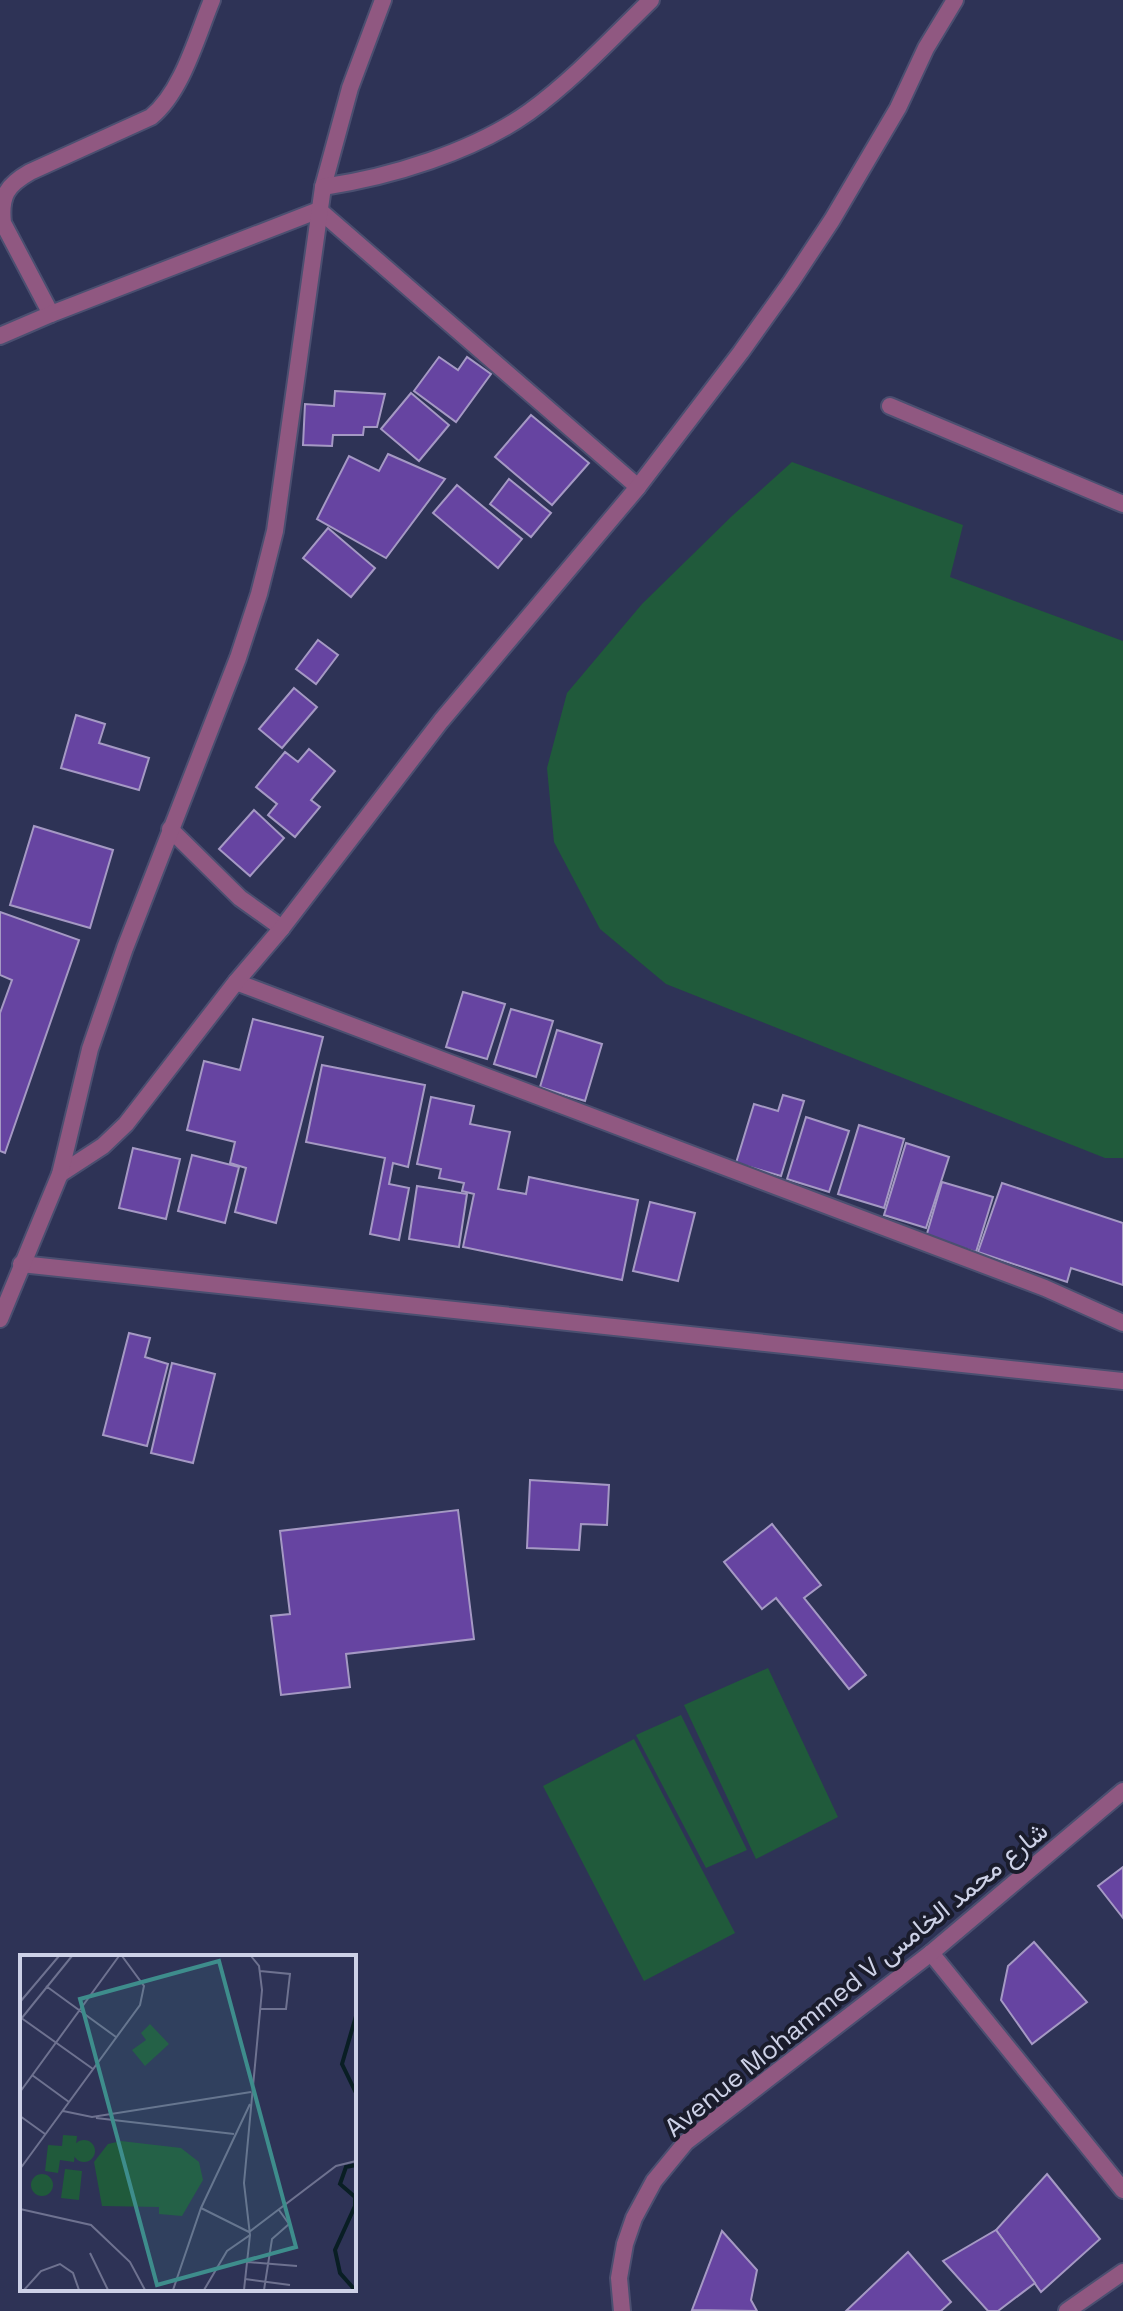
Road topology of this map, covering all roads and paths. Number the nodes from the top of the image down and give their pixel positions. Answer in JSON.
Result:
{"nodes":[{"id":1,"x":212,"y":0,"type":"edge"},
{"id":2,"x":383,"y":0,"type":"edge"},
{"id":3,"x":651,"y":0,"type":"edge"},
{"id":4,"x":955,"y":0,"type":"edge"},
{"id":5,"x":323,"y":187,"type":"junction"},
{"id":6,"x":319,"y":210,"type":"junction"},
{"id":7,"x":51,"y":314,"type":"junction"},
{"id":8,"x":0,"y":336,"type":"edge"},
{"id":9,"x":890,"y":406,"type":"dead end"},
{"id":10,"x":638,"y":487,"type":"junction"},
{"id":11,"x":1123,"y":504,"type":"edge"},
{"id":12,"x":170,"y":829,"type":"junction"},
{"id":13,"x":282,"y":928,"type":"junction"},
{"id":14,"x":236,"y":982,"type":"junction"},
{"id":15,"x":60,"y":1174,"type":"junction"},
{"id":16,"x":21,"y":1264,"type":"junction"},
{"id":17,"x":0,"y":1319,"type":"edge"},
{"id":18,"x":1123,"y":1323,"type":"edge"},
{"id":19,"x":1123,"y":1381,"type":"edge"},
{"id":20,"x":1123,"y":1791,"type":"edge"},
{"id":21,"x":931,"y":1953,"type":"junction"},
{"id":22,"x":1123,"y":2190,"type":"edge"},
{"id":23,"x":1123,"y":2272,"type":"edge"},
{"id":24,"x":622,"y":2311,"type":"edge"},
{"id":25,"x":1067,"y":2311,"type":"edge"}],
"edges":[{"from":1,"to":7,"type":"street"},
{"from":2,"to":5,"type":"street"},
{"from":3,"to":5,"type":"street"},
{"from":4,"to":10,"type":"street"},
{"from":5,"to":6,"type":"street"},
{"from":6,"to":7,"type":"street"},
{"from":6,"to":10,"type":"street"},
{"from":6,"to":12,"type":"street"},
{"from":7,"to":8,"type":"street"},
{"from":9,"to":11,"type":"street"},
{"from":10,"to":13,"type":"street"},
{"from":12,"to":13,"type":"street"},
{"from":12,"to":15,"type":"street"},
{"from":13,"to":14,"type":"street"},
{"from":14,"to":15,"type":"street"},
{"from":14,"to":18,"type":"street"},
{"from":15,"to":16,"type":"street"},
{"from":16,"to":17,"type":"street"},
{"from":16,"to":19,"type":"street"},
{"from":20,"to":21,"type":"street","name":"Avenue Mohammed V شارع محمد الخامس"},
{"from":21,"to":22,"type":"street"},
{"from":21,"to":24,"type":"street","name":"Avenue Mohammed V شارع محمد الخامس"},
{"from":23,"to":25,"type":"street"}]}
